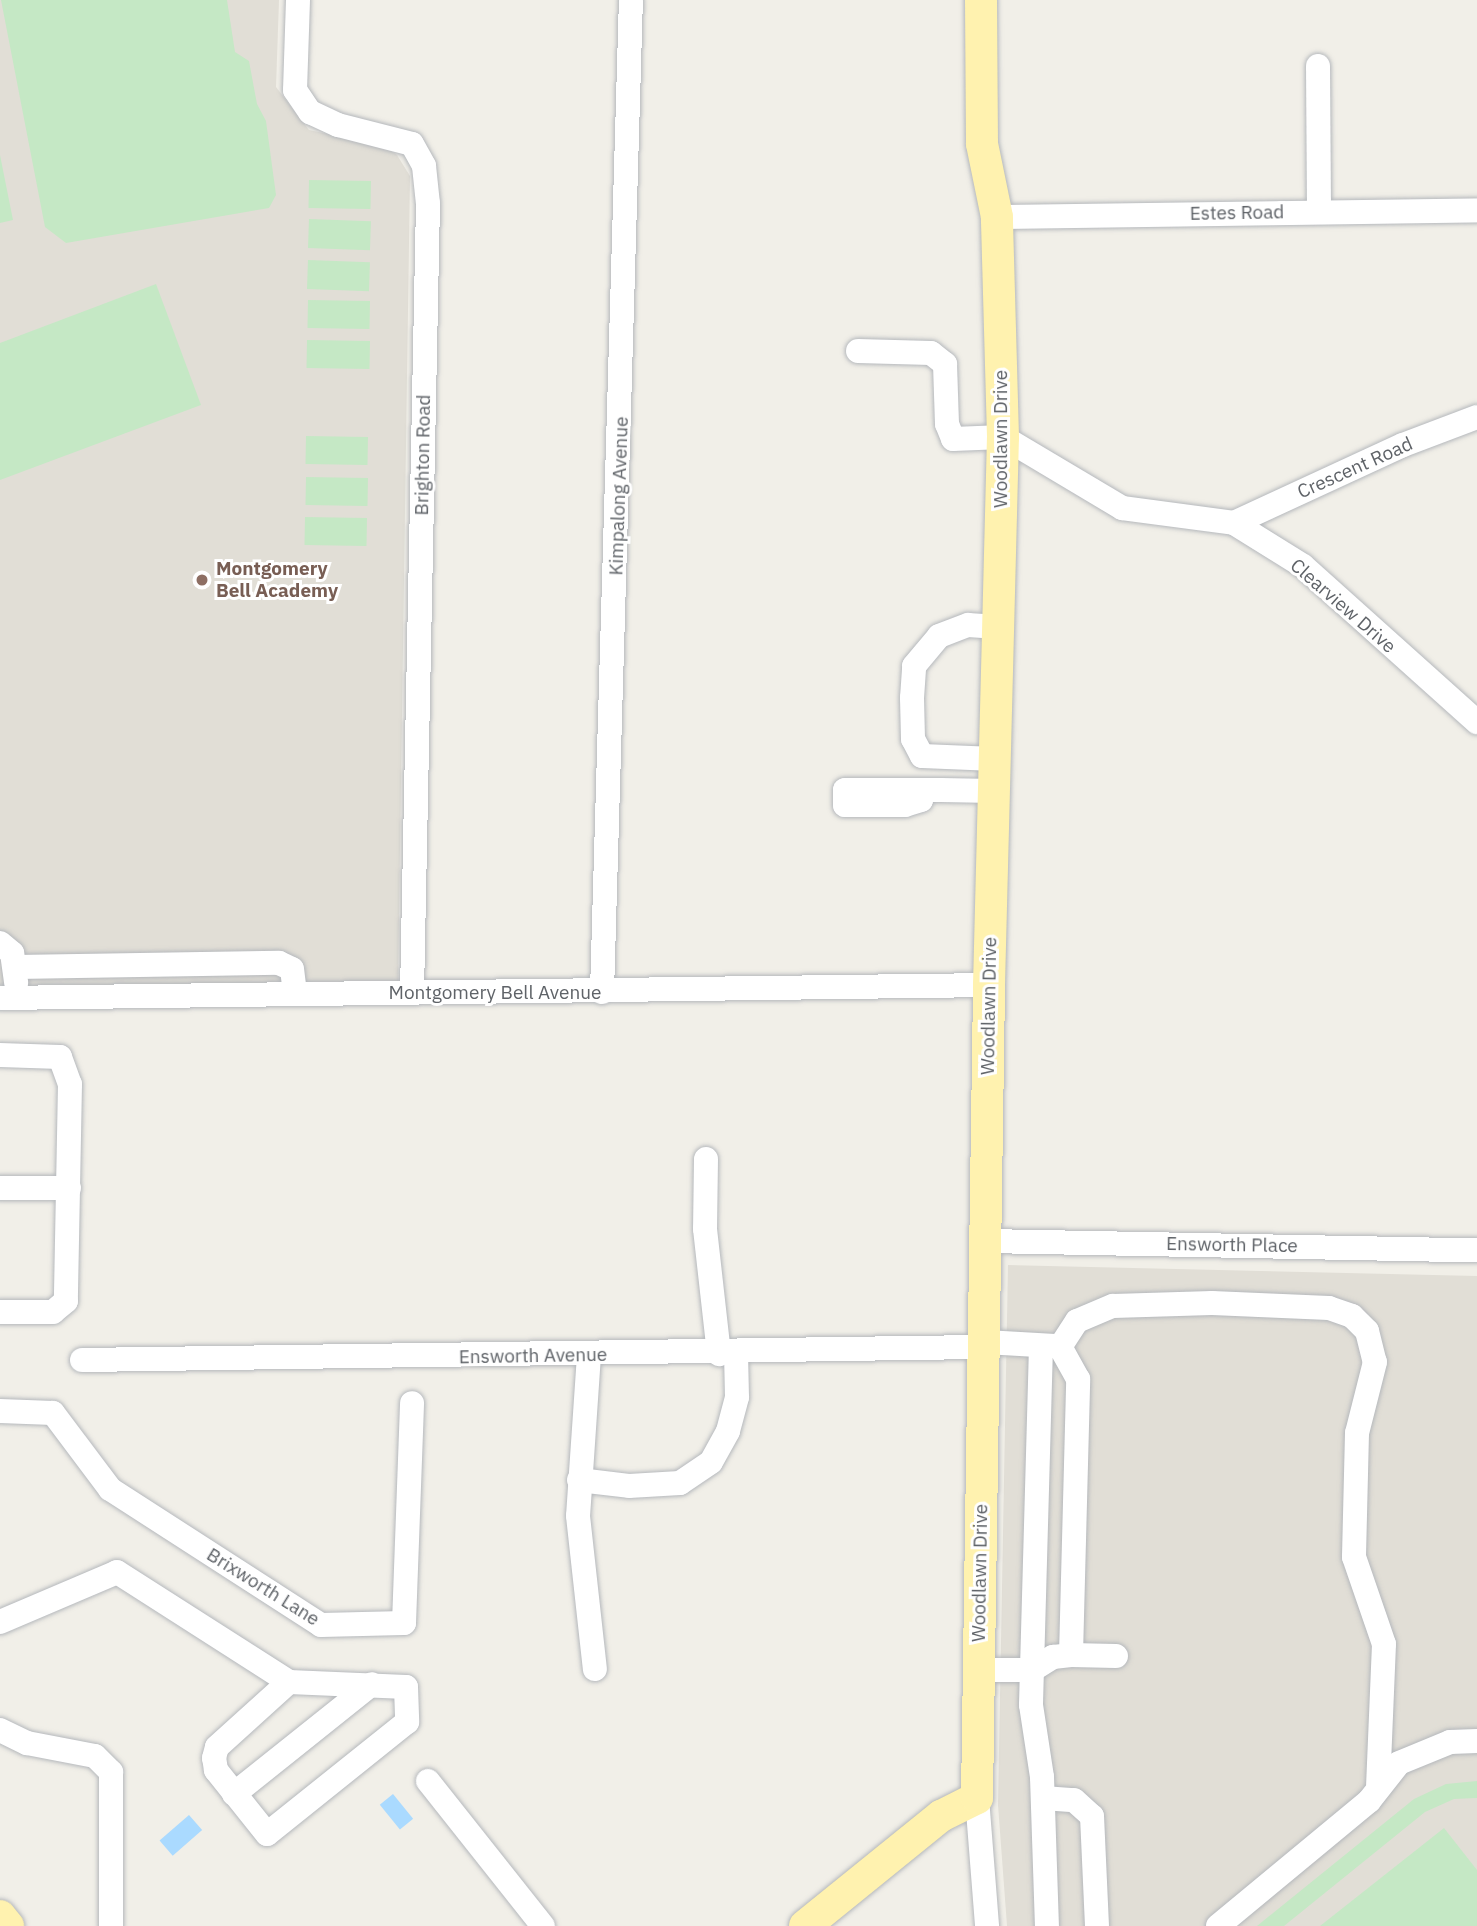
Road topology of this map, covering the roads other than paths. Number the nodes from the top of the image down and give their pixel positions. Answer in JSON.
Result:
{"nodes":[{"id":1,"x":298,"y":0,"type":"edge"},
{"id":2,"x":631,"y":0,"type":"edge"},
{"id":3,"x":981,"y":0,"type":"edge"},
{"id":4,"x":1318,"y":66,"type":"dead end"},
{"id":5,"x":1477,"y":210,"type":"edge"},
{"id":6,"x":1319,"y":211,"type":"junction"},
{"id":7,"x":997,"y":217,"type":"junction"},
{"id":8,"x":858,"y":351,"type":"dead end"},
{"id":9,"x":1477,"y":417,"type":"edge"},
{"id":10,"x":1003,"y":437,"type":"junction"},
{"id":11,"x":1234,"y":523,"type":"junction"},
{"id":12,"x":998,"y":627,"type":"junction"},
{"id":13,"x":1477,"y":722,"type":"edge"},
{"id":14,"x":995,"y":760,"type":"junction"},
{"id":15,"x":922,"y":790,"type":"dead end"},
{"id":16,"x":994,"y":791,"type":"junction"},
{"id":17,"x":0,"y":943,"type":"edge"},
{"id":18,"x":16,"y":967,"type":"junction"},
{"id":19,"x":989,"y":985,"type":"junction"},
{"id":20,"x":602,"y":992,"type":"junction"},
{"id":21,"x":412,"y":993,"type":"junction"},
{"id":22,"x":295,"y":994,"type":"junction"},
{"id":23,"x":8,"y":998,"type":"edge"},
{"id":24,"x":0,"y":1055,"type":"edge"},
{"id":25,"x":706,"y":1159,"type":"dead end"},
{"id":26,"x":0,"y":1188,"type":"edge"},
{"id":27,"x":69,"y":1188,"type":"junction"},
{"id":28,"x":986,"y":1241,"type":"junction"},
{"id":29,"x":1477,"y":1250,"type":"edge"},
{"id":30,"x":0,"y":1312,"type":"edge"},
{"id":31,"x":984,"y":1345,"type":"junction"},
{"id":32,"x":1050,"y":1346,"type":"junction"},
{"id":33,"x":728,"y":1354,"type":"junction"},
{"id":34,"x":589,"y":1355,"type":"junction"},
{"id":35,"x":82,"y":1360,"type":"dead end"},
{"id":36,"x":412,"y":1403,"type":"dead end"},
{"id":37,"x":0,"y":1411,"type":"edge"},
{"id":38,"x":579,"y":1480,"type":"junction"},
{"id":39,"x":0,"y":1622,"type":"edge"},
{"id":40,"x":1071,"y":1655,"type":"junction"},
{"id":41,"x":1116,"y":1656,"type":"dead end"},
{"id":42,"x":595,"y":1669,"type":"dead end"},
{"id":43,"x":1032,"y":1670,"type":"junction"},
{"id":44,"x":979,"y":1671,"type":"junction"},
{"id":45,"x":289,"y":1682,"type":"junction"},
{"id":46,"x":372,"y":1684,"type":"junction"},
{"id":47,"x":0,"y":1730,"type":"edge"},
{"id":48,"x":1477,"y":1741,"type":"edge"},
{"id":49,"x":428,"y":1781,"type":"dead end"},
{"id":50,"x":1378,"y":1785,"type":"junction"},
{"id":51,"x":234,"y":1794,"type":"junction"},
{"id":52,"x":977,"y":1798,"type":"junction"},
{"id":53,"x":1043,"y":1798,"type":"junction"},
{"id":54,"x":0,"y":1916,"type":"edge"},
{"id":55,"x":8,"y":1926,"type":"edge"},
{"id":56,"x":111,"y":1926,"type":"edge"},
{"id":57,"x":543,"y":1926,"type":"edge"},
{"id":58,"x":805,"y":1926,"type":"edge"},
{"id":59,"x":987,"y":1926,"type":"edge"},
{"id":60,"x":1047,"y":1926,"type":"edge"},
{"id":61,"x":1097,"y":1926,"type":"edge"},
{"id":62,"x":1218,"y":1926,"type":"edge"}],
"edges":[{"from":1,"to":21,"type":"street","name":"Brighton Road"},
{"from":2,"to":20,"type":"street","name":"Kimpalong Avenue"},
{"from":3,"to":7,"type":"main road","name":"Woodlawn Drive"},
{"from":4,"to":6,"type":"street"},
{"from":5,"to":6,"type":"street","name":"Estes Road"},
{"from":6,"to":7,"type":"street","name":"Estes Road"},
{"from":7,"to":10,"type":"main road","name":"Woodlawn Drive"},
{"from":8,"to":10,"type":"street"},
{"from":9,"to":11,"type":"street","name":"Crescent Road"},
{"from":10,"to":11,"type":"street","name":"Clearview Drive"},
{"from":10,"to":12,"type":"main road","name":"Woodlawn Drive"},
{"from":11,"to":13,"type":"street","name":"Clearview Drive"},
{"from":12,"to":14,"type":"main road","name":"Woodlawn Drive"},
{"from":12,"to":14,"type":"street"},
{"from":14,"to":16,"type":"main road","name":"Woodlawn Drive"},
{"from":15,"to":16,"type":"street"},
{"from":16,"to":19,"type":"main road","name":"Woodlawn Drive"},
{"from":17,"to":18,"type":"street"},
{"from":18,"to":22,"type":"street"},
{"from":18,"to":23,"type":"street"},
{"from":19,"to":20,"type":"street","name":"Montgomery Bell Avenue"},
{"from":19,"to":28,"type":"main road","name":"Woodlawn Drive"},
{"from":20,"to":21,"type":"street","name":"Montgomery Bell Avenue"},
{"from":21,"to":22,"type":"street","name":"Montgomery Bell Avenue"},
{"from":22,"to":23,"type":"street","name":"Montgomery Bell Avenue"},
{"from":24,"to":27,"type":"street"},
{"from":25,"to":33,"type":"street"},
{"from":26,"to":27,"type":"street"},
{"from":27,"to":30,"type":"street"},
{"from":28,"to":29,"type":"street","name":"Ensworth Place"},
{"from":28,"to":31,"type":"main road","name":"Woodlawn Drive"},
{"from":31,"to":32,"type":"street","name":"Ensworth Avenue"},
{"from":31,"to":33,"type":"street","name":"Ensworth Avenue"},
{"from":31,"to":44,"type":"main road","name":"Woodlawn Drive"},
{"from":32,"to":40,"type":"street"},
{"from":32,"to":43,"type":"street"},
{"from":32,"to":50,"type":"street"},
{"from":33,"to":34,"type":"street","name":"Ensworth Avenue"},
{"from":33,"to":38,"type":"street"},
{"from":34,"to":35,"type":"street","name":"Ensworth Avenue"},
{"from":34,"to":38,"type":"street"},
{"from":36,"to":37,"type":"street","name":"Brixworth Lane"},
{"from":38,"to":42,"type":"street"},
{"from":39,"to":45,"type":"street"},
{"from":40,"to":41,"type":"street"},
{"from":40,"to":43,"type":"street"},
{"from":43,"to":44,"type":"street"},
{"from":43,"to":53,"type":"street"},
{"from":44,"to":52,"type":"main road","name":"Woodlawn Drive"},
{"from":45,"to":46,"type":"street"},
{"from":45,"to":51,"type":"street"},
{"from":46,"to":51,"type":"street"},
{"from":46,"to":51,"type":"street"},
{"from":47,"to":56,"type":"street"},
{"from":48,"to":50,"type":"street"},
{"from":49,"to":57,"type":"street"},
{"from":50,"to":62,"type":"street"},
{"from":52,"to":58,"type":"main road"},
{"from":52,"to":59,"type":"street"},
{"from":53,"to":60,"type":"street"},
{"from":53,"to":61,"type":"street"},
{"from":54,"to":55,"type":"main road"}]}
